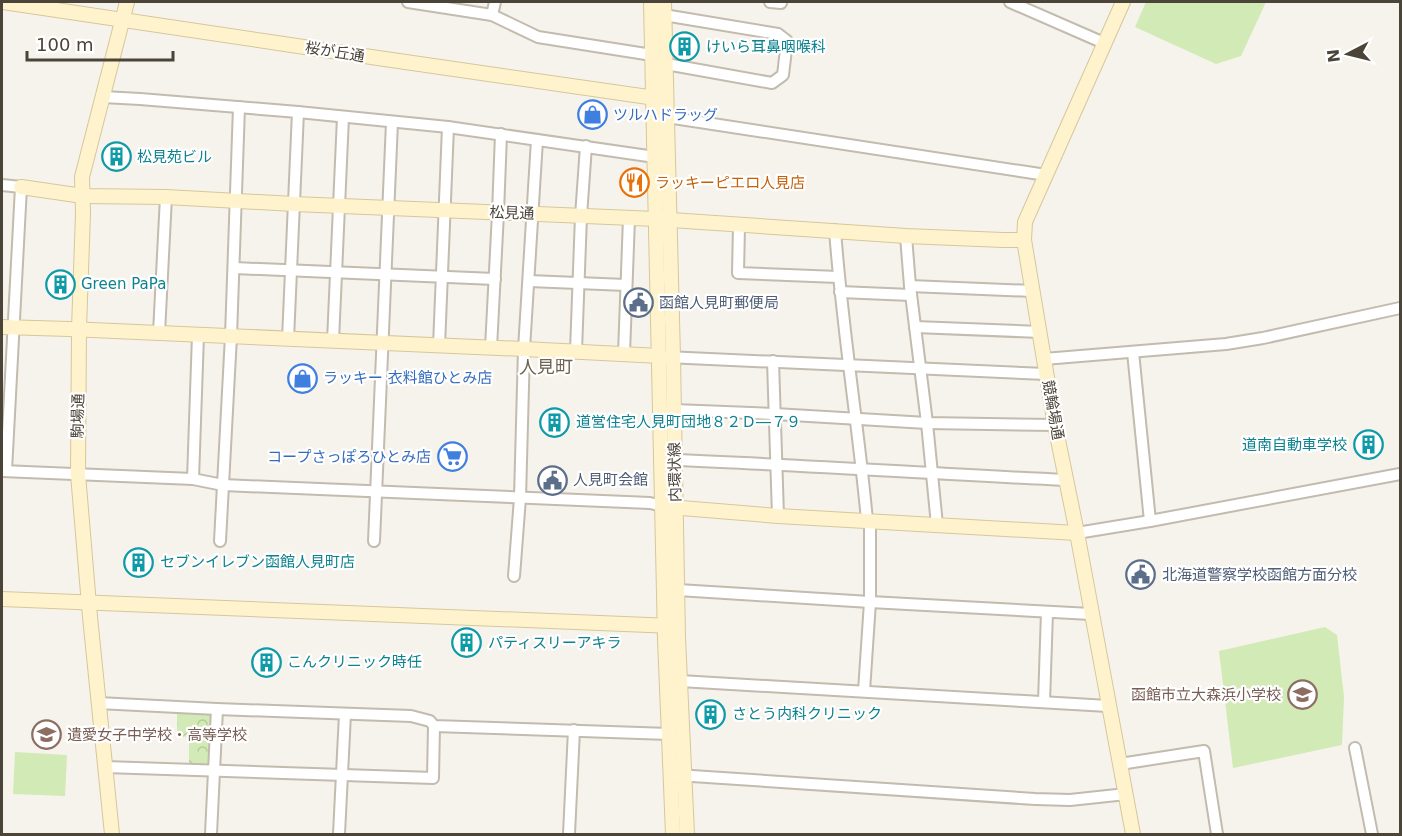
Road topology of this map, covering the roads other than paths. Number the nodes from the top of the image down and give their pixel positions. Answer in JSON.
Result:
{"nodes":[{"id":1,"x":3,"y":2,"type":"edge"},
{"id":2,"x":127,"y":2,"type":"edge"},
{"id":3,"x":408,"y":2,"type":"edge"},
{"id":4,"x":495,"y":2,"type":"edge"},
{"id":5,"x":651,"y":2,"type":"edge"},
{"id":6,"x":1010,"y":2,"type":"edge"},
{"id":7,"x":1123,"y":2,"type":"edge"},
{"id":8,"x":664,"y":8,"type":"edge"},
{"id":9,"x":492,"y":15,"type":"junction"},
{"id":10,"x":123,"y":19,"type":"junction"},
{"id":11,"x":1104,"y":43,"type":"junction"},
{"id":12,"x":652,"y":56,"type":"junction"},
{"id":13,"x":666,"y":64,"type":"junction"},
{"id":14,"x":103,"y":97,"type":"junction"},
{"id":15,"x":660,"y":99,"type":"junction"},
{"id":16,"x":239,"y":107,"type":"junction"},
{"id":17,"x":298,"y":112,"type":"junction"},
{"id":18,"x":343,"y":117,"type":"junction"},
{"id":19,"x":667,"y":117,"type":"junction"},
{"id":20,"x":392,"y":122,"type":"junction"},
{"id":21,"x":448,"y":127,"type":"junction"},
{"id":22,"x":501,"y":134,"type":"junction"},
{"id":23,"x":537,"y":140,"type":"junction"},
{"id":24,"x":586,"y":146,"type":"junction"},
{"id":25,"x":655,"y":157,"type":"junction"},
{"id":26,"x":1046,"y":175,"type":"junction"},
{"id":27,"x":2,"y":185,"type":"edge"},
{"id":28,"x":21,"y":187,"type":"junction"},
{"id":29,"x":82,"y":196,"type":"junction"},
{"id":30,"x":166,"y":197,"type":"junction"},
{"id":31,"x":236,"y":201,"type":"junction"},
{"id":32,"x":294,"y":204,"type":"junction"},
{"id":33,"x":338,"y":206,"type":"junction"},
{"id":34,"x":388,"y":208,"type":"junction"},
{"id":35,"x":445,"y":210,"type":"junction"},
{"id":36,"x":498,"y":213,"type":"junction"},
{"id":37,"x":532,"y":214,"type":"junction"},
{"id":38,"x":581,"y":216,"type":"junction"},
{"id":39,"x":629,"y":218,"type":"junction"},
{"id":40,"x":663,"y":219,"type":"junction"},
{"id":41,"x":739,"y":226,"type":"junction"},
{"id":42,"x":835,"y":230,"type":"junction"},
{"id":43,"x":906,"y":236,"type":"junction"},
{"id":44,"x":1024,"y":240,"type":"junction"},
{"id":45,"x":234,"y":268,"type":"junction"},
{"id":46,"x":290,"y":271,"type":"junction"},
{"id":47,"x":336,"y":273,"type":"junction"},
{"id":48,"x":385,"y":275,"type":"junction"},
{"id":49,"x":838,"y":277,"type":"junction"},
{"id":50,"x":443,"y":278,"type":"junction"},
{"id":51,"x":495,"y":279,"type":"junction"},
{"id":52,"x":529,"y":281,"type":"junction"},
{"id":53,"x":579,"y":283,"type":"junction"},
{"id":54,"x":626,"y":285,"type":"junction"},
{"id":55,"x":910,"y":291,"type":"junction"},
{"id":56,"x":1033,"y":291,"type":"junction"},
{"id":57,"x":840,"y":292,"type":"junction"},
{"id":58,"x":1401,"y":308,"type":"edge"},
{"id":59,"x":7,"y":327,"type":"edge"},
{"id":60,"x":915,"y":327,"type":"junction"},
{"id":61,"x":79,"y":329,"type":"junction"},
{"id":62,"x":1040,"y":332,"type":"junction"},
{"id":63,"x":159,"y":333,"type":"junction"},
{"id":64,"x":198,"y":335,"type":"junction"},
{"id":65,"x":231,"y":336,"type":"junction"},
{"id":66,"x":288,"y":339,"type":"junction"},
{"id":67,"x":333,"y":341,"type":"junction"},
{"id":68,"x":382,"y":343,"type":"junction"},
{"id":69,"x":439,"y":346,"type":"junction"},
{"id":70,"x":491,"y":348,"type":"junction"},
{"id":71,"x":524,"y":349,"type":"junction"},
{"id":72,"x":576,"y":351,"type":"junction"},
{"id":73,"x":1134,"y":352,"type":"junction"},
{"id":74,"x":624,"y":354,"type":"junction"},
{"id":75,"x":666,"y":357,"type":"junction"},
{"id":76,"x":1044,"y":359,"type":"junction"},
{"id":77,"x":773,"y":361,"type":"junction"},
{"id":78,"x":850,"y":365,"type":"junction"},
{"id":79,"x":920,"y":368,"type":"junction"},
{"id":80,"x":1046,"y":374,"type":"junction"},
{"id":81,"x":674,"y":410,"type":"junction"},
{"id":82,"x":775,"y":414,"type":"junction"},
{"id":83,"x":856,"y":418,"type":"junction"},
{"id":84,"x":927,"y":423,"type":"junction"},
{"id":85,"x":1055,"y":426,"type":"junction"},
{"id":86,"x":675,"y":460,"type":"junction"},
{"id":87,"x":777,"y":464,"type":"junction"},
{"id":88,"x":862,"y":468,"type":"junction"},
{"id":89,"x":4,"y":471,"type":"edge"},
{"id":90,"x":78,"y":474,"type":"junction"},
{"id":91,"x":932,"y":474,"type":"junction"},
{"id":92,"x":1401,"y":474,"type":"edge"},
{"id":93,"x":193,"y":479,"type":"junction"},
{"id":94,"x":1066,"y":480,"type":"junction"},
{"id":95,"x":223,"y":485,"type":"junction"},
{"id":96,"x":376,"y":491,"type":"junction"},
{"id":97,"x":520,"y":498,"type":"junction"},
{"id":98,"x":669,"y":507,"type":"junction"},
{"id":99,"x":778,"y":516,"type":"junction"},
{"id":100,"x":869,"y":520,"type":"junction"},
{"id":101,"x":1150,"y":521,"type":"junction"},
{"id":102,"x":937,"y":525,"type":"junction"},
{"id":103,"x":1077,"y":533,"type":"junction"},
{"id":104,"x":374,"y":541,"type":"dead end"},
{"id":105,"x":220,"y":542,"type":"dead end"},
{"id":106,"x":514,"y":576,"type":"dead end"},
{"id":107,"x":678,"y":590,"type":"junction"},
{"id":108,"x":2,"y":599,"type":"edge"},
{"id":109,"x":870,"y":602,"type":"junction"},
{"id":110,"x":89,"y":603,"type":"junction"},
{"id":111,"x":1047,"y":612,"type":"junction"},
{"id":112,"x":1091,"y":614,"type":"junction"},
{"id":113,"x":672,"y":626,"type":"junction"},
{"id":114,"x":680,"y":681,"type":"junction"},
{"id":115,"x":864,"y":691,"type":"junction"},
{"id":116,"x":1044,"y":702,"type":"junction"},
{"id":117,"x":98,"y":703,"type":"junction"},
{"id":118,"x":1108,"y":706,"type":"junction"},
{"id":119,"x":217,"y":709,"type":"junction"},
{"id":120,"x":345,"y":714,"type":"junction"},
{"id":121,"x":434,"y":726,"type":"junction"},
{"id":122,"x":573,"y":730,"type":"junction"},
{"id":123,"x":669,"y":734,"type":"junction"},
{"id":124,"x":1355,"y":748,"type":"dead end"},
{"id":125,"x":1120,"y":764,"type":"junction"},
{"id":126,"x":105,"y":767,"type":"junction"},
{"id":127,"x":215,"y":771,"type":"junction"},
{"id":128,"x":342,"y":774,"type":"junction"},
{"id":129,"x":677,"y":775,"type":"junction"},
{"id":130,"x":1126,"y":794,"type":"junction"},
{"id":131,"x":112,"y":834,"type":"edge"},
{"id":132,"x":211,"y":834,"type":"edge"},
{"id":133,"x":339,"y":834,"type":"edge"},
{"id":134,"x":569,"y":834,"type":"edge"},
{"id":135,"x":673,"y":834,"type":"edge"},
{"id":136,"x":687,"y":834,"type":"edge"},
{"id":137,"x":1133,"y":834,"type":"edge"},
{"id":138,"x":1217,"y":834,"type":"edge"},
{"id":139,"x":1372,"y":834,"type":"edge"}],
"edges":[{"from":1,"to":10,"type":"street","name":"桜が丘通"},
{"from":2,"to":10,"type":"street","name":"駒場通"},
{"from":3,"to":9,"type":"street"},
{"from":4,"to":9,"type":"street"},
{"from":5,"to":12,"type":"street","name":"内環状線"},
{"from":6,"to":11,"type":"street"},
{"from":7,"to":11,"type":"street","name":"競輪場通"},
{"from":8,"to":13,"type":"street","name":"内環状線"},
{"from":8,"to":13,"type":"street"},
{"from":9,"to":12,"type":"street"},
{"from":10,"to":14,"type":"street","name":"駒場通"},
{"from":10,"to":15,"type":"street","name":"桜が丘通"},
{"from":11,"to":26,"type":"street","name":"競輪場通"},
{"from":12,"to":15,"type":"street","name":"内環状線"},
{"from":13,"to":15,"type":"street","name":"内環状線"},
{"from":14,"to":16,"type":"street"},
{"from":14,"to":29,"type":"street","name":"駒場通"},
{"from":15,"to":19,"type":"street","name":"内環状線"},
{"from":15,"to":25,"type":"street","name":"内環状線"},
{"from":16,"to":17,"type":"street"},
{"from":16,"to":31,"type":"street"},
{"from":17,"to":18,"type":"street"},
{"from":17,"to":32,"type":"street"},
{"from":18,"to":20,"type":"street"},
{"from":18,"to":33,"type":"street"},
{"from":19,"to":26,"type":"street"},
{"from":19,"to":40,"type":"street","name":"内環状線"},
{"from":20,"to":21,"type":"street"},
{"from":20,"to":34,"type":"street"},
{"from":21,"to":22,"type":"street"},
{"from":21,"to":35,"type":"street"},
{"from":22,"to":23,"type":"street"},
{"from":22,"to":36,"type":"street"},
{"from":23,"to":24,"type":"street"},
{"from":23,"to":37,"type":"street"},
{"from":24,"to":25,"type":"street"},
{"from":24,"to":38,"type":"street"},
{"from":25,"to":40,"type":"street","name":"内環状線"},
{"from":26,"to":44,"type":"street","name":"競輪場通"},
{"from":27,"to":28,"type":"street","name":"松見通"},
{"from":28,"to":29,"type":"street","name":"松見通"},
{"from":28,"to":59,"type":"street"},
{"from":29,"to":30,"type":"street","name":"松見通"},
{"from":29,"to":61,"type":"street","name":"駒場通"},
{"from":30,"to":31,"type":"street","name":"松見通"},
{"from":30,"to":63,"type":"street"},
{"from":31,"to":32,"type":"street","name":"松見通"},
{"from":31,"to":45,"type":"street"},
{"from":32,"to":33,"type":"street","name":"松見通"},
{"from":32,"to":46,"type":"street"},
{"from":33,"to":34,"type":"street","name":"松見通"},
{"from":33,"to":47,"type":"street"},
{"from":34,"to":35,"type":"street","name":"松見通"},
{"from":34,"to":48,"type":"street"},
{"from":35,"to":36,"type":"street","name":"松見通"},
{"from":35,"to":50,"type":"street"},
{"from":36,"to":37,"type":"street","name":"松見通"},
{"from":36,"to":51,"type":"street"},
{"from":37,"to":38,"type":"street","name":"松見通"},
{"from":37,"to":52,"type":"street"},
{"from":38,"to":39,"type":"street","name":"松見通"},
{"from":38,"to":53,"type":"street"},
{"from":39,"to":40,"type":"street","name":"松見通"},
{"from":39,"to":54,"type":"street"},
{"from":40,"to":41,"type":"street","name":"松見通"},
{"from":40,"to":75,"type":"street","name":"内環状線"},
{"from":41,"to":42,"type":"street","name":"松見通"},
{"from":41,"to":49,"type":"street"},
{"from":42,"to":43,"type":"street","name":"松見通"},
{"from":42,"to":49,"type":"street"},
{"from":43,"to":44,"type":"street","name":"松見通"},
{"from":43,"to":55,"type":"street"},
{"from":44,"to":56,"type":"street","name":"競輪場通"},
{"from":45,"to":46,"type":"street"},
{"from":45,"to":65,"type":"street"},
{"from":46,"to":47,"type":"street"},
{"from":46,"to":66,"type":"street"},
{"from":47,"to":48,"type":"street"},
{"from":47,"to":67,"type":"street"},
{"from":48,"to":50,"type":"street"},
{"from":48,"to":68,"type":"street"},
{"from":49,"to":57,"type":"street"},
{"from":50,"to":51,"type":"street"},
{"from":50,"to":69,"type":"street"},
{"from":51,"to":70,"type":"street"},
{"from":52,"to":53,"type":"street"},
{"from":52,"to":71,"type":"street"},
{"from":53,"to":54,"type":"street"},
{"from":53,"to":72,"type":"street"},
{"from":54,"to":74,"type":"street"},
{"from":55,"to":56,"type":"street"},
{"from":55,"to":57,"type":"street"},
{"from":55,"to":60,"type":"street"},
{"from":56,"to":62,"type":"street","name":"競輪場通"},
{"from":57,"to":78,"type":"street"},
{"from":58,"to":73,"type":"street"},
{"from":59,"to":61,"type":"street"},
{"from":59,"to":89,"type":"street"},
{"from":60,"to":62,"type":"street"},
{"from":60,"to":79,"type":"street"},
{"from":61,"to":63,"type":"street"},
{"from":61,"to":90,"type":"street","name":"駒場通"},
{"from":62,"to":76,"type":"street","name":"競輪場通"},
{"from":63,"to":64,"type":"street"},
{"from":64,"to":65,"type":"street"},
{"from":64,"to":93,"type":"street"},
{"from":65,"to":66,"type":"street"},
{"from":65,"to":95,"type":"street"},
{"from":66,"to":67,"type":"street"},
{"from":67,"to":68,"type":"street"},
{"from":68,"to":69,"type":"street"},
{"from":68,"to":96,"type":"street"},
{"from":69,"to":70,"type":"street"},
{"from":70,"to":71,"type":"street"},
{"from":71,"to":72,"type":"street"},
{"from":71,"to":97,"type":"street"},
{"from":72,"to":74,"type":"street"},
{"from":73,"to":76,"type":"street"},
{"from":73,"to":101,"type":"street"},
{"from":74,"to":75,"type":"street"},
{"from":75,"to":77,"type":"street"},
{"from":75,"to":81,"type":"street","name":"内環状線"},
{"from":75,"to":98,"type":"street","name":"内環状線"},
{"from":76,"to":80,"type":"street","name":"競輪場通"},
{"from":77,"to":78,"type":"street"},
{"from":77,"to":82,"type":"street"},
{"from":78,"to":79,"type":"street"},
{"from":78,"to":83,"type":"street"},
{"from":79,"to":80,"type":"street"},
{"from":79,"to":84,"type":"street"},
{"from":80,"to":85,"type":"street","name":"競輪場通"},
{"from":81,"to":82,"type":"street"},
{"from":81,"to":86,"type":"street","name":"内環状線"},
{"from":82,"to":83,"type":"street"},
{"from":82,"to":87,"type":"street"},
{"from":83,"to":84,"type":"street"},
{"from":83,"to":88,"type":"street"},
{"from":84,"to":85,"type":"street"},
{"from":84,"to":91,"type":"street"},
{"from":85,"to":94,"type":"street","name":"競輪場通"},
{"from":86,"to":87,"type":"street"},
{"from":86,"to":98,"type":"street","name":"内環状線"},
{"from":87,"to":88,"type":"street"},
{"from":87,"to":99,"type":"street"},
{"from":88,"to":91,"type":"street"},
{"from":88,"to":100,"type":"street"},
{"from":89,"to":90,"type":"street"},
{"from":90,"to":93,"type":"street"},
{"from":90,"to":110,"type":"street","name":"駒場通"},
{"from":91,"to":94,"type":"street"},
{"from":91,"to":102,"type":"street"},
{"from":92,"to":101,"type":"street"},
{"from":93,"to":95,"type":"street"},
{"from":94,"to":103,"type":"street","name":"競輪場通"},
{"from":95,"to":96,"type":"street"},
{"from":95,"to":105,"type":"street"},
{"from":96,"to":97,"type":"street"},
{"from":96,"to":104,"type":"street"},
{"from":97,"to":98,"type":"street"},
{"from":97,"to":106,"type":"street"},
{"from":98,"to":99,"type":"street"},
{"from":98,"to":107,"type":"street","name":"内環状線"},
{"from":98,"to":113,"type":"street","name":"内環状線"},
{"from":99,"to":100,"type":"street"},
{"from":100,"to":102,"type":"street"},
{"from":100,"to":109,"type":"street"},
{"from":101,"to":103,"type":"street"},
{"from":102,"to":103,"type":"street"},
{"from":103,"to":112,"type":"street","name":"競輪場通"},
{"from":107,"to":109,"type":"street"},
{"from":107,"to":113,"type":"street","name":"内環状線"},
{"from":108,"to":110,"type":"street"},
{"from":109,"to":111,"type":"street"},
{"from":109,"to":115,"type":"street"},
{"from":110,"to":113,"type":"street"},
{"from":110,"to":117,"type":"street","name":"駒場通"},
{"from":111,"to":112,"type":"street"},
{"from":111,"to":116,"type":"street"},
{"from":112,"to":118,"type":"street","name":"競輪場通"},
{"from":113,"to":114,"type":"street","name":"内環状線"},
{"from":113,"to":123,"type":"street","name":"内環状線"},
{"from":114,"to":115,"type":"street"},
{"from":114,"to":129,"type":"street","name":"内環状線"},
{"from":115,"to":116,"type":"street"},
{"from":116,"to":118,"type":"street"},
{"from":117,"to":119,"type":"street"},
{"from":117,"to":126,"type":"street","name":"駒場通"},
{"from":118,"to":125,"type":"street","name":"競輪場通"},
{"from":119,"to":120,"type":"street"},
{"from":119,"to":127,"type":"street"},
{"from":120,"to":121,"type":"street"},
{"from":120,"to":128,"type":"street"},
{"from":121,"to":122,"type":"street"},
{"from":121,"to":128,"type":"street"},
{"from":122,"to":123,"type":"street"},
{"from":122,"to":134,"type":"street"},
{"from":123,"to":129,"type":"street","name":"内環状線"},
{"from":124,"to":139,"type":"street"},
{"from":125,"to":130,"type":"street","name":"競輪場通"},
{"from":125,"to":138,"type":"street"},
{"from":126,"to":127,"type":"street"},
{"from":126,"to":131,"type":"street","name":"駒場通"},
{"from":127,"to":128,"type":"street"},
{"from":127,"to":132,"type":"street"},
{"from":128,"to":133,"type":"street"},
{"from":129,"to":130,"type":"street"},
{"from":129,"to":135,"type":"street","name":"内環状線"},
{"from":129,"to":136,"type":"street","name":"内環状線"},
{"from":130,"to":137,"type":"street","name":"競輪場通"}]}
